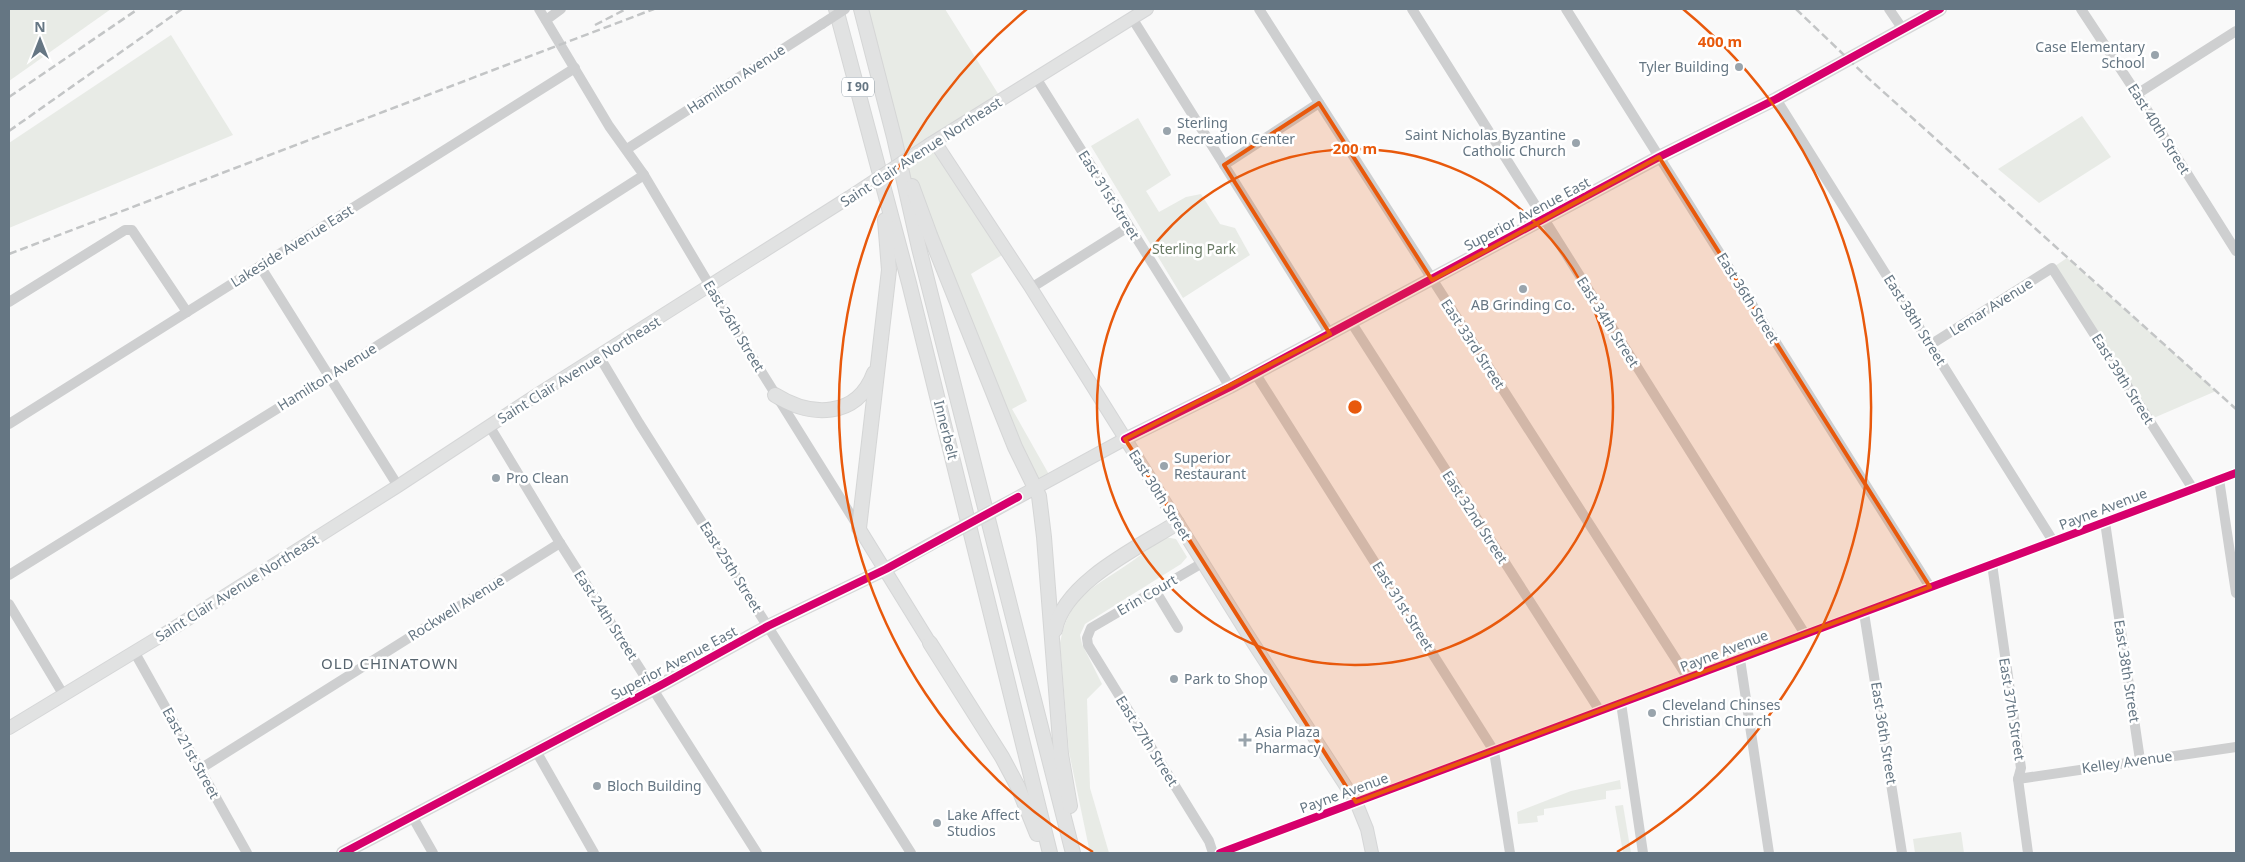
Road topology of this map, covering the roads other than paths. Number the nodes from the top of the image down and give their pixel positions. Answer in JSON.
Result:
{"nodes":[{"id":1,"x":538,"y":9,"type":"edge"},
{"id":2,"x":561,"y":9,"type":"edge"},
{"id":3,"x":836,"y":9,"type":"edge"},
{"id":4,"x":845,"y":9,"type":"edge"},
{"id":5,"x":861,"y":9,"type":"edge"},
{"id":6,"x":1147,"y":9,"type":"edge"},
{"id":7,"x":1259,"y":9,"type":"edge"},
{"id":8,"x":1412,"y":9,"type":"edge"},
{"id":9,"x":1566,"y":9,"type":"edge"},
{"id":10,"x":1889,"y":9,"type":"edge"},
{"id":11,"x":1940,"y":9,"type":"edge"},
{"id":12,"x":2080,"y":9,"type":"edge"},
{"id":13,"x":1132,"y":18,"type":"junction"},
{"id":14,"x":546,"y":20,"type":"junction"},
{"id":15,"x":1902,"y":28,"type":"junction"},
{"id":16,"x":2236,"y":31,"type":"edge"},
{"id":17,"x":575,"y":68,"type":"junction"},
{"id":18,"x":1036,"y":78,"type":"junction"},
{"id":19,"x":2137,"y":94,"type":"junction"},
{"id":20,"x":1776,"y":99,"type":"junction"},
{"id":21,"x":1319,"y":103,"type":"junction"},
{"id":22,"x":894,"y":137,"type":"junction"},
{"id":23,"x":933,"y":143,"type":"junction"},
{"id":24,"x":627,"y":149,"type":"junction"},
{"id":25,"x":1659,"y":157,"type":"junction"},
{"id":26,"x":876,"y":165,"type":"junction"},
{"id":27,"x":1224,"y":165,"type":"junction"},
{"id":28,"x":644,"y":176,"type":"junction"},
{"id":29,"x":1544,"y":220,"type":"junction"},
{"id":30,"x":1128,"y":227,"type":"junction"},
{"id":31,"x":2236,"y":251,"type":"edge"},
{"id":32,"x":260,"y":266,"type":"junction"},
{"id":33,"x":2052,"y":268,"type":"joint"},
{"id":34,"x":1432,"y":280,"type":"junction"},
{"id":35,"x":710,"y":287,"type":"junction"},
{"id":36,"x":1031,"y":288,"type":"junction"},
{"id":37,"x":9,"y":302,"type":"edge"},
{"id":38,"x":187,"y":312,"type":"junction"},
{"id":39,"x":1351,"y":322,"type":"junction"},
{"id":40,"x":1330,"y":334,"type":"junction"},
{"id":41,"x":1930,"y":345,"type":"junction"},
{"id":42,"x":599,"y":356,"type":"junction"},
{"id":43,"x":879,"y":361,"type":"junction"},
{"id":44,"x":1255,"y":373,"type":"junction"},
{"id":45,"x":330,"y":376,"type":"junction"},
{"id":46,"x":1230,"y":387,"type":"junction"},
{"id":47,"x":775,"y":395,"type":"junction"},
{"id":48,"x":9,"y":424,"type":"edge"},
{"id":49,"x":490,"y":427,"type":"junction"},
{"id":50,"x":1125,"y":439,"type":"junction"},
{"id":51,"x":2236,"y":473,"type":"edge"},
{"id":52,"x":2219,"y":479,"type":"junction"},
{"id":53,"x":398,"y":486,"type":"junction"},
{"id":54,"x":1036,"y":487,"type":"junction"},
{"id":55,"x":2193,"y":489,"type":"junction"},
{"id":56,"x":2105,"y":522,"type":"junction"},
{"id":57,"x":1178,"y":523,"type":"junction"},
{"id":58,"x":859,"y":528,"type":"junction"},
{"id":59,"x":2053,"y":542,"type":"junction"},
{"id":60,"x":560,"y":543,"type":"junction"},
{"id":61,"x":1204,"y":562,"type":"junction"},
{"id":62,"x":1992,"y":564,"type":"junction"},
{"id":63,"x":886,"y":569,"type":"junction"},
{"id":64,"x":9,"y":575,"type":"edge"},
{"id":65,"x":1930,"y":587,"type":"junction"},
{"id":66,"x":1155,"y":590,"type":"junction"},
{"id":67,"x":2236,"y":593,"type":"edge"},
{"id":68,"x":9,"y":604,"type":"edge"},
{"id":69,"x":1864,"y":613,"type":"junction"},
{"id":70,"x":768,"y":626,"type":"junction"},
{"id":71,"x":1090,"y":628,"type":"joint"},
{"id":72,"x":1178,"y":628,"type":"dead end"},
{"id":73,"x":1805,"y":634,"type":"junction"},
{"id":74,"x":930,"y":643,"type":"joint"},
{"id":75,"x":1053,"y":643,"type":"junction"},
{"id":76,"x":134,"y":653,"type":"junction"},
{"id":77,"x":1740,"y":659,"type":"junction"},
{"id":78,"x":1688,"y":678,"type":"junction"},
{"id":79,"x":654,"y":689,"type":"junction"},
{"id":80,"x":63,"y":694,"type":"junction"},
{"id":81,"x":1621,"y":703,"type":"junction"},
{"id":82,"x":1600,"y":711,"type":"junction"},
{"id":83,"x":9,"y":728,"type":"edge"},
{"id":84,"x":2236,"y":747,"type":"edge"},
{"id":85,"x":536,"y":751,"type":"junction"},
{"id":86,"x":1494,"y":751,"type":"junction"},
{"id":87,"x":2140,"y":760,"type":"junction"},
{"id":88,"x":200,"y":769,"type":"junction"},
{"id":89,"x":2018,"y":779,"type":"junction"},
{"id":90,"x":1356,"y":802,"type":"junction"},
{"id":91,"x":412,"y":816,"type":"junction"},
{"id":92,"x":247,"y":853,"type":"edge"},
{"id":93,"x":343,"y":853,"type":"edge"},
{"id":94,"x":433,"y":853,"type":"edge"},
{"id":95,"x":594,"y":853,"type":"edge"},
{"id":96,"x":757,"y":853,"type":"edge"},
{"id":97,"x":911,"y":853,"type":"edge"},
{"id":98,"x":1044,"y":853,"type":"edge"},
{"id":99,"x":1050,"y":853,"type":"edge"},
{"id":100,"x":1073,"y":853,"type":"edge"},
{"id":101,"x":1077,"y":853,"type":"edge"},
{"id":102,"x":1214,"y":853,"type":"edge"},
{"id":103,"x":1220,"y":853,"type":"edge"},
{"id":104,"x":1372,"y":853,"type":"edge"},
{"id":105,"x":1510,"y":853,"type":"edge"},
{"id":106,"x":1643,"y":853,"type":"edge"},
{"id":107,"x":1769,"y":853,"type":"edge"},
{"id":108,"x":1902,"y":853,"type":"edge"},
{"id":109,"x":2028,"y":853,"type":"edge"}],
"edges":[{"from":1,"to":14,"type":"street","name":"East 26th Street"},
{"from":2,"to":14,"type":"street"},
{"from":3,"to":26,"type":"highway","name":"Innerbelt","number":"I 90"},
{"from":4,"to":24,"type":"street","name":"Hamilton Avenue","bridge":true},
{"from":5,"to":22,"type":"highway","name":"Innerbelt","number":"I 90"},
{"from":6,"to":13,"type":"main road","name":"Saint Clair Avenue Northeast"},
{"from":7,"to":21,"type":"street","name":"East 33rd Street"},
{"from":8,"to":29,"type":"street","name":"East 34th Street"},
{"from":9,"to":25,"type":"street","name":"East 36th Street"},
{"from":10,"to":15,"type":"street"},
{"from":11,"to":15,"type":"main road","name":"Superior Avenue East"},
{"from":12,"to":19,"type":"street","name":"East 40th Street"},
{"from":13,"to":18,"type":"main road","name":"Saint Clair Avenue Northeast"},
{"from":13,"to":27,"type":"street"},
{"from":14,"to":17,"type":"street","name":"East 26th Street"},
{"from":15,"to":20,"type":"main road","name":"Superior Avenue East"},
{"from":16,"to":19,"type":"street"},
{"from":17,"to":24,"type":"street","name":"East 26th Street"},
{"from":17,"to":32,"type":"street","name":"Lakeside Avenue East"},
{"from":18,"to":23,"type":"main road","name":"Saint Clair Avenue Northeast"},
{"from":18,"to":30,"type":"street","name":"East 31st Street"},
{"from":19,"to":31,"type":"street","name":"East 40th Street"},
{"from":20,"to":25,"type":"main road","name":"Superior Avenue East"},
{"from":20,"to":41,"type":"street","name":"East 38th Street"},
{"from":21,"to":27,"type":"street"},
{"from":21,"to":34,"type":"street","name":"East 33rd Street"},
{"from":22,"to":54,"type":"highway"},
{"from":22,"to":100,"type":"highway","name":"Innerbelt","number":"I 90"},
{"from":23,"to":35,"type":"main road","name":"Saint Clair Avenue Northeast","bridge":true},
{"from":23,"to":36,"type":"main road","name":"East 30th Street"},
{"from":24,"to":28,"type":"street","name":"East 26th Street"},
{"from":25,"to":29,"type":"main road","name":"Superior Avenue East"},
{"from":25,"to":65,"type":"street","name":"East 36th Street"},
{"from":26,"to":43,"type":"highway"},
{"from":26,"to":99,"type":"highway","name":"Innerbelt","number":"I 90"},
{"from":27,"to":40,"type":"street"},
{"from":28,"to":35,"type":"street","name":"East 26th Street"},
{"from":28,"to":45,"type":"street","name":"Hamilton Avenue"},
{"from":29,"to":34,"type":"main road","name":"Superior Avenue East"},
{"from":29,"to":73,"type":"street","name":"East 34th Street"},
{"from":30,"to":36,"type":"street"},
{"from":30,"to":46,"type":"street","name":"East 31st Street"},
{"from":32,"to":38,"type":"street","name":"Lakeside Avenue East"},
{"from":32,"to":45,"type":"street"},
{"from":33,"to":41,"type":"street","name":"Lemar Avenue"},
{"from":33,"to":55,"type":"street","name":"East 39th Street"},
{"from":34,"to":39,"type":"main road","name":"Superior Avenue East"},
{"from":34,"to":78,"type":"street","name":"East 33rd Street"},
{"from":35,"to":42,"type":"main road","name":"Saint Clair Avenue Northeast"},
{"from":35,"to":47,"type":"street","name":"East 26th Street"},
{"from":36,"to":50,"type":"main road","name":"East 30th Street"},
{"from":37,"to":38,"type":"street"},
{"from":38,"to":48,"type":"street","name":"Lakeside Avenue East"},
{"from":39,"to":40,"type":"main road","name":"Superior Avenue East"},
{"from":39,"to":82,"type":"street","name":"East 32nd Street"},
{"from":40,"to":44,"type":"main road","name":"Superior Avenue East"},
{"from":41,"to":59,"type":"street","name":"East 38th Street"},
{"from":42,"to":49,"type":"main road","name":"Saint Clair Avenue Northeast"},
{"from":42,"to":70,"type":"street","name":"East 25th Street"},
{"from":43,"to":47,"type":"highway"},
{"from":43,"to":58,"type":"highway"},
{"from":44,"to":46,"type":"main road","name":"Superior Avenue East"},
{"from":44,"to":86,"type":"street","name":"East 31st Street"},
{"from":45,"to":53,"type":"street"},
{"from":45,"to":64,"type":"street","name":"Hamilton Avenue"},
{"from":46,"to":50,"type":"main road","name":"Superior Avenue East"},
{"from":47,"to":58,"type":"street","name":"East 26th Street"},
{"from":49,"to":53,"type":"main road","name":"Saint Clair Avenue Northeast"},
{"from":49,"to":60,"type":"street","name":"East 24th Street"},
{"from":50,"to":54,"type":"main road","name":"Superior Avenue East"},
{"from":50,"to":57,"type":"main road","name":"East 30th Street"},
{"from":51,"to":52,"type":"street","name":"Payne Avenue"},
{"from":52,"to":55,"type":"street","name":"Payne Avenue"},
{"from":52,"to":67,"type":"street"},
{"from":53,"to":76,"type":"main road","name":"Saint Clair Avenue Northeast"},
{"from":54,"to":63,"type":"main road","name":"Superior Avenue East","bridge":true},
{"from":54,"to":75,"type":"highway"},
{"from":55,"to":56,"type":"street","name":"Payne Avenue"},
{"from":56,"to":59,"type":"street","name":"Payne Avenue"},
{"from":56,"to":87,"type":"street","name":"East 38th Street"},
{"from":57,"to":61,"type":"main road","name":"East 30th Street"},
{"from":57,"to":75,"type":"highway"},
{"from":58,"to":63,"type":"main road","name":"East 26th Street"},
{"from":59,"to":62,"type":"street","name":"Payne Avenue"},
{"from":60,"to":79,"type":"street","name":"East 24th Street"},
{"from":60,"to":88,"type":"street","name":"Rockwell Avenue"},
{"from":61,"to":66,"type":"street","name":"Erin Court"},
{"from":61,"to":90,"type":"main road","name":"East 30th Street"},
{"from":62,"to":65,"type":"street","name":"Payne Avenue"},
{"from":62,"to":89,"type":"street","name":"East 37th Street"},
{"from":63,"to":70,"type":"main road","name":"Superior Avenue East"},
{"from":63,"to":74,"type":"main road","name":"East 26th Street"},
{"from":65,"to":69,"type":"street","name":"Payne Avenue"},
{"from":66,"to":71,"type":"street","name":"Erin Court"},
{"from":66,"to":72,"type":"street"},
{"from":68,"to":80,"type":"street"},
{"from":69,"to":73,"type":"street","name":"Payne Avenue"},
{"from":69,"to":108,"type":"street","name":"East 36th Street"},
{"from":70,"to":79,"type":"main road","name":"Superior Avenue East"},
{"from":70,"to":97,"type":"street","name":"East 25th Street"},
{"from":71,"to":102,"type":"street","name":"East 27th Street"},
{"from":73,"to":77,"type":"street","name":"Payne Avenue"},
{"from":74,"to":98,"type":"highway"},
{"from":75,"to":101,"type":"highway"},
{"from":76,"to":80,"type":"main road","name":"Saint Clair Avenue Northeast"},
{"from":76,"to":88,"type":"street","name":"East 21st Street"},
{"from":77,"to":78,"type":"street","name":"Payne Avenue"},
{"from":77,"to":107,"type":"street"},
{"from":78,"to":81,"type":"street","name":"Payne Avenue"},
{"from":79,"to":85,"type":"main road","name":"Superior Avenue East"},
{"from":79,"to":96,"type":"street","name":"East 24th Street"},
{"from":80,"to":83,"type":"main road","name":"Saint Clair Avenue Northeast"},
{"from":81,"to":82,"type":"street","name":"Payne Avenue"},
{"from":81,"to":106,"type":"street"},
{"from":82,"to":86,"type":"street","name":"Payne Avenue"},
{"from":84,"to":87,"type":"street","name":"Kelley Avenue"},
{"from":85,"to":91,"type":"main road","name":"Superior Avenue East"},
{"from":85,"to":95,"type":"street"},
{"from":86,"to":90,"type":"street","name":"Payne Avenue"},
{"from":86,"to":105,"type":"street","name":"East 31st Street"},
{"from":87,"to":89,"type":"street","name":"Kelley Avenue"},
{"from":88,"to":92,"type":"street","name":"East 21st Street"},
{"from":89,"to":109,"type":"street","name":"East 37th Street"},
{"from":90,"to":103,"type":"street","name":"Payne Avenue"},
{"from":90,"to":104,"type":"main road","name":"East 30th Street"},
{"from":91,"to":93,"type":"main road","name":"Superior Avenue East"},
{"from":91,"to":94,"type":"street"}]}
